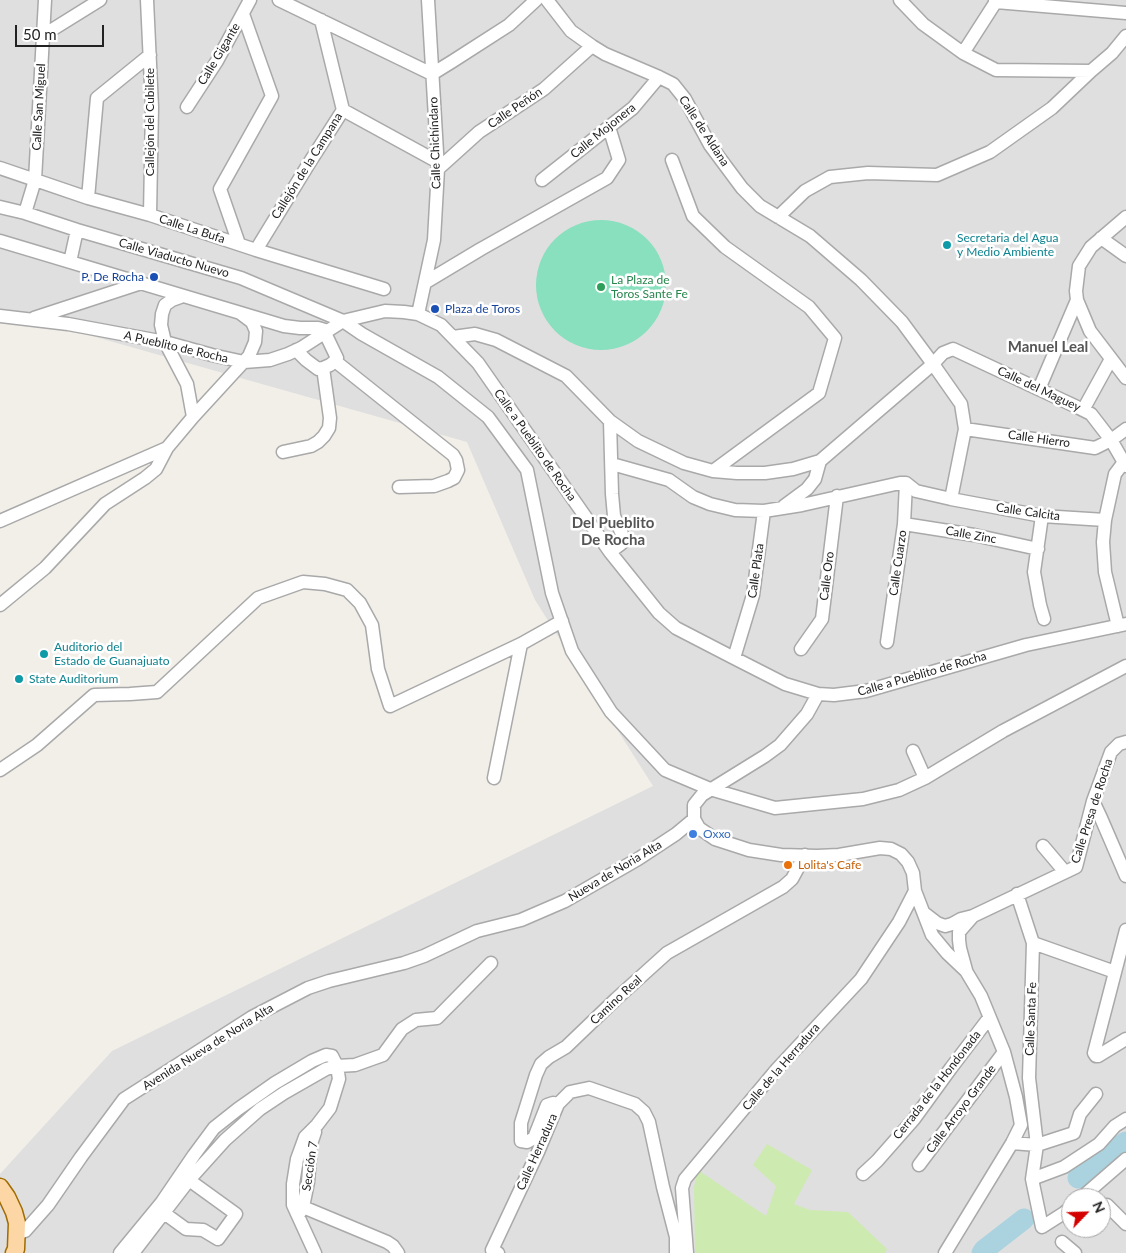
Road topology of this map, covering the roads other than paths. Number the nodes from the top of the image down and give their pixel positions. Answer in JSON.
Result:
{"nodes":[{"id":1,"x":45,"y":0,"type":"edge"},
{"id":2,"x":100,"y":0,"type":"edge"},
{"id":3,"x":147,"y":0,"type":"edge"},
{"id":4,"x":250,"y":0,"type":"edge"},
{"id":5,"x":279,"y":0,"type":"edge"},
{"id":6,"x":428,"y":0,"type":"edge"},
{"id":7,"x":536,"y":0,"type":"edge"},
{"id":8,"x":546,"y":0,"type":"edge"},
{"id":9,"x":900,"y":0,"type":"edge"},
{"id":10,"x":996,"y":0,"type":"edge"},
{"id":11,"x":1126,"y":13,"type":"edge"},
{"id":12,"x":243,"y":14,"type":"junction"},
{"id":13,"x":321,"y":20,"type":"junction"},
{"id":14,"x":42,"y":36,"type":"junction"},
{"id":15,"x":1126,"y":36,"type":"edge"},
{"id":16,"x":592,"y":46,"type":"junction"},
{"id":17,"x":963,"y":53,"type":"junction"},
{"id":18,"x":150,"y":55,"type":"junction"},
{"id":19,"x":1090,"y":70,"type":"junction"},
{"id":20,"x":432,"y":74,"type":"junction"},
{"id":21,"x":659,"y":77,"type":"junction"},
{"id":22,"x":187,"y":107,"type":"dead end"},
{"id":23,"x":343,"y":110,"type":"junction"},
{"id":24,"x":609,"y":127,"type":"junction"},
{"id":25,"x":672,"y":160,"type":"dead end"},
{"id":26,"x":438,"y":165,"type":"junction"},
{"id":27,"x":0,"y":168,"type":"edge"},
{"id":28,"x":35,"y":180,"type":"junction"},
{"id":29,"x":542,"y":180,"type":"dead end"},
{"id":30,"x":88,"y":198,"type":"junction"},
{"id":31,"x":0,"y":207,"type":"edge"},
{"id":32,"x":25,"y":213,"type":"junction"},
{"id":33,"x":150,"y":215,"type":"junction"},
{"id":34,"x":1126,"y":216,"type":"edge"},
{"id":35,"x":778,"y":217,"type":"junction"},
{"id":36,"x":77,"y":230,"type":"junction"},
{"id":37,"x":1101,"y":238,"type":"junction"},
{"id":38,"x":0,"y":241,"type":"edge"},
{"id":39,"x":239,"y":244,"type":"junction"},
{"id":40,"x":256,"y":250,"type":"junction"},
{"id":41,"x":1126,"y":256,"type":"edge"},
{"id":42,"x":70,"y":262,"type":"junction"},
{"id":43,"x":426,"y":282,"type":"junction"},
{"id":44,"x":141,"y":283,"type":"junction"},
{"id":45,"x":384,"y":289,"type":"dead end"},
{"id":46,"x":183,"y":296,"type":"junction"},
{"id":47,"x":1077,"y":300,"type":"junction"},
{"id":48,"x":240,"y":312,"type":"junction"},
{"id":49,"x":418,"y":314,"type":"junction"},
{"id":50,"x":0,"y":316,"type":"edge"},
{"id":51,"x":30,"y":320,"type":"junction"},
{"id":52,"x":343,"y":321,"type":"junction"},
{"id":53,"x":326,"y":332,"type":"junction"},
{"id":54,"x":452,"y":337,"type":"junction"},
{"id":55,"x":165,"y":342,"type":"junction"},
{"id":56,"x":296,"y":350,"type":"junction"},
{"id":57,"x":1111,"y":358,"type":"junction"},
{"id":58,"x":335,"y":361,"type":"junction"},
{"id":59,"x":244,"y":362,"type":"junction"},
{"id":60,"x":1126,"y":362,"type":"edge"},
{"id":61,"x":933,"y":364,"type":"junction"},
{"id":62,"x":324,"y":368,"type":"junction"},
{"id":63,"x":1126,"y":378,"type":"edge"},
{"id":64,"x":1039,"y":389,"type":"junction"},
{"id":65,"x":1083,"y":410,"type":"junction"},
{"id":66,"x":194,"y":417,"type":"junction"},
{"id":67,"x":610,"y":421,"type":"junction"},
{"id":68,"x":965,"y":429,"type":"junction"},
{"id":69,"x":1126,"y":429,"type":"edge"},
{"id":70,"x":1111,"y":440,"type":"junction"},
{"id":71,"x":168,"y":448,"type":"junction"},
{"id":72,"x":283,"y":452,"type":"dead end"},
{"id":73,"x":820,"y":462,"type":"junction"},
{"id":74,"x":612,"y":464,"type":"junction"},
{"id":75,"x":1125,"y":464,"type":"edge"},
{"id":76,"x":713,"y":471,"type":"junction"},
{"id":77,"x":906,"y":483,"type":"junction"},
{"id":78,"x":399,"y":487,"type":"dead end"},
{"id":79,"x":837,"y":496,"type":"junction"},
{"id":80,"x":951,"y":499,"type":"junction"},
{"id":81,"x":782,"y":507,"type":"junction"},
{"id":82,"x":764,"y":511,"type":"junction"},
{"id":83,"x":1042,"y":516,"type":"junction"},
{"id":84,"x":1105,"y":520,"type":"junction"},
{"id":85,"x":0,"y":521,"type":"edge"},
{"id":86,"x":904,"y":524,"type":"junction"},
{"id":87,"x":1038,"y":548,"type":"junction"},
{"id":88,"x":610,"y":552,"type":"junction"},
{"id":89,"x":0,"y":605,"type":"edge"},
{"id":90,"x":1044,"y":618,"type":"dead end"},
{"id":91,"x":562,"y":621,"type":"junction"},
{"id":92,"x":1122,"y":625,"type":"edge"},
{"id":93,"x":887,"y":642,"type":"dead end"},
{"id":94,"x":521,"y":644,"type":"junction"},
{"id":95,"x":801,"y":649,"type":"dead end"},
{"id":96,"x":734,"y":658,"type":"junction"},
{"id":97,"x":1126,"y":666,"type":"edge"},
{"id":98,"x":818,"y":694,"type":"junction"},
{"id":99,"x":1126,"y":742,"type":"edge"},
{"id":100,"x":913,"y":751,"type":"dead end"},
{"id":101,"x":0,"y":770,"type":"edge"},
{"id":102,"x":494,"y":778,"type":"dead end"},
{"id":103,"x":924,"y":778,"type":"junction"},
{"id":104,"x":710,"y":789,"type":"junction"},
{"id":105,"x":1092,"y":801,"type":"junction"},
{"id":106,"x":694,"y":819,"type":"junction"},
{"id":107,"x":1043,"y":846,"type":"dead end"},
{"id":108,"x":805,"y":855,"type":"junction"},
{"id":109,"x":1065,"y":872,"type":"junction"},
{"id":110,"x":1126,"y":876,"type":"edge"},
{"id":111,"x":915,"y":891,"type":"junction"},
{"id":112,"x":1017,"y":894,"type":"junction"},
{"id":113,"x":924,"y":913,"type":"junction"},
{"id":114,"x":532,"y":916,"type":"joint"},
{"id":115,"x":973,"y":916,"type":"junction"},
{"id":116,"x":1126,"y":930,"type":"edge"},
{"id":117,"x":1033,"y":943,"type":"junction"},
{"id":118,"x":490,"y":964,"type":"dead end"},
{"id":119,"x":966,"y":970,"type":"junction"},
{"id":120,"x":1115,"y":972,"type":"junction"},
{"id":121,"x":989,"y":1018,"type":"junction"},
{"id":122,"x":1126,"y":1039,"type":"edge"},
{"id":123,"x":1004,"y":1052,"type":"junction"},
{"id":124,"x":337,"y":1066,"type":"junction"},
{"id":125,"x":1096,"y":1094,"type":"dead end"},
{"id":126,"x":558,"y":1104,"type":"junction"},
{"id":127,"x":1126,"y":1119,"type":"edge"},
{"id":128,"x":1012,"y":1143,"type":"junction"},
{"id":129,"x":1037,"y":1145,"type":"junction"},
{"id":130,"x":1126,"y":1159,"type":"edge"},
{"id":131,"x":918,"y":1165,"type":"dead end"},
{"id":132,"x":863,"y":1174,"type":"dead end"},
{"id":133,"x":1032,"y":1179,"type":"junction"},
{"id":134,"x":189,"y":1180,"type":"junction"},
{"id":135,"x":0,"y":1187,"type":"edge"},
{"id":136,"x":1093,"y":1188,"type":"edge"},
{"id":137,"x":298,"y":1209,"type":"junction"},
{"id":138,"x":1111,"y":1210,"type":"edge"},
{"id":139,"x":164,"y":1213,"type":"junction"},
{"id":140,"x":1061,"y":1215,"type":"edge"},
{"id":141,"x":1126,"y":1224,"type":"edge"},
{"id":142,"x":17,"y":1234,"type":"junction"},
{"id":143,"x":1062,"y":1242,"type":"dead end"},
{"id":144,"x":14,"y":1253,"type":"edge"},
{"id":145,"x":120,"y":1253,"type":"edge"},
{"id":146,"x":133,"y":1253,"type":"edge"},
{"id":147,"x":315,"y":1253,"type":"edge"},
{"id":148,"x":398,"y":1253,"type":"edge"},
{"id":149,"x":498,"y":1253,"type":"edge"},
{"id":150,"x":676,"y":1253,"type":"edge"},
{"id":151,"x":687,"y":1253,"type":"edge"},
{"id":152,"x":946,"y":1253,"type":"edge"},
{"id":153,"x":1075,"y":1253,"type":"edge"}],
"edges":[{"from":1,"to":14,"type":"street","name":"Calle San Miguel"},
{"from":2,"to":14,"type":"street"},
{"from":3,"to":18,"type":"street","name":"Callejón del Cubilete"},
{"from":4,"to":12,"type":"street","name":"Calle Gigante"},
{"from":5,"to":13,"type":"street"},
{"from":6,"to":20,"type":"street","name":"Calle Chichíndaro"},
{"from":7,"to":20,"type":"street"},
{"from":8,"to":16,"type":"street","name":"Calle de Aldana"},
{"from":9,"to":17,"type":"street"},
{"from":10,"to":11,"type":"street"},
{"from":10,"to":17,"type":"street"},
{"from":12,"to":22,"type":"street","name":"Calle Gigante"},
{"from":12,"to":39,"type":"street"},
{"from":13,"to":20,"type":"street"},
{"from":13,"to":23,"type":"street","name":"Callejón de la Campana"},
{"from":14,"to":28,"type":"street","name":"Calle San Miguel"},
{"from":15,"to":19,"type":"street"},
{"from":16,"to":21,"type":"street","name":"Calle de Aldana"},
{"from":16,"to":26,"type":"street","name":"Calle Peñón"},
{"from":17,"to":19,"type":"street"},
{"from":18,"to":30,"type":"street"},
{"from":18,"to":33,"type":"street","name":"Callejón del Cubilete"},
{"from":19,"to":35,"type":"street"},
{"from":20,"to":26,"type":"street","name":"Calle Chichíndaro"},
{"from":21,"to":24,"type":"street","name":"Calle Mojonera"},
{"from":21,"to":35,"type":"street","name":"Calle de Aldana"},
{"from":23,"to":26,"type":"street"},
{"from":23,"to":40,"type":"street","name":"Callejón de la Campana"},
{"from":24,"to":29,"type":"street","name":"Calle Mojonera"},
{"from":24,"to":43,"type":"street"},
{"from":25,"to":76,"type":"street"},
{"from":26,"to":43,"type":"street","name":"Calle Chichíndaro"},
{"from":27,"to":28,"type":"street","name":"Calle La Bufa"},
{"from":28,"to":30,"type":"street","name":"Calle La Bufa"},
{"from":28,"to":32,"type":"street","name":"Calle San Miguel"},
{"from":30,"to":33,"type":"street","name":"Calle La Bufa"},
{"from":31,"to":32,"type":"street","name":"Calle Viaducto Nuevo"},
{"from":32,"to":36,"type":"street","name":"Calle Viaducto Nuevo"},
{"from":33,"to":39,"type":"street","name":"Calle La Bufa"},
{"from":34,"to":37,"type":"street"},
{"from":35,"to":61,"type":"street","name":"Calle de Aldana"},
{"from":36,"to":42,"type":"street"},
{"from":36,"to":52,"type":"street","name":"Calle Viaducto Nuevo"},
{"from":37,"to":41,"type":"street"},
{"from":37,"to":47,"type":"street"},
{"from":38,"to":42,"type":"street"},
{"from":39,"to":40,"type":"street","name":"Calle La Bufa"},
{"from":40,"to":45,"type":"street","name":"Calle La Bufa"},
{"from":42,"to":44,"type":"street"},
{"from":43,"to":49,"type":"street","name":"Calle Chichíndaro"},
{"from":44,"to":46,"type":"street"},
{"from":44,"to":51,"type":"street"},
{"from":46,"to":48,"type":"street"},
{"from":46,"to":55,"type":"street"},
{"from":47,"to":57,"type":"street"},
{"from":47,"to":64,"type":"street"},
{"from":48,"to":53,"type":"street"},
{"from":48,"to":59,"type":"street"},
{"from":49,"to":52,"type":"street","name":"Calle a Pueblito de Rocha"},
{"from":49,"to":54,"type":"street","name":"Calle a Pueblito de Rocha"},
{"from":50,"to":51,"type":"street","name":"A Pueblito de Rocha"},
{"from":51,"to":55,"type":"street","name":"A Pueblito de Rocha"},
{"from":52,"to":53,"type":"street","name":"A Pueblito de Rocha"},
{"from":52,"to":91,"type":"street","name":"Calle Viaducto Nuevo"},
{"from":53,"to":56,"type":"street","name":"A Pueblito de Rocha"},
{"from":53,"to":58,"type":"street"},
{"from":54,"to":67,"type":"street"},
{"from":54,"to":88,"type":"street","name":"Calle a Pueblito de Rocha"},
{"from":55,"to":59,"type":"street","name":"A Pueblito de Rocha"},
{"from":55,"to":66,"type":"street"},
{"from":56,"to":59,"type":"street","name":"A Pueblito de Rocha"},
{"from":56,"to":62,"type":"street"},
{"from":57,"to":60,"type":"street"},
{"from":57,"to":63,"type":"street"},
{"from":57,"to":65,"type":"street"},
{"from":58,"to":62,"type":"street"},
{"from":58,"to":78,"type":"street"},
{"from":59,"to":66,"type":"street"},
{"from":61,"to":64,"type":"street","name":"Calle del Maguey"},
{"from":61,"to":68,"type":"street","name":"Calle de Aldana"},
{"from":61,"to":73,"type":"street"},
{"from":62,"to":72,"type":"street"},
{"from":64,"to":65,"type":"street","name":"Calle del Maguey"},
{"from":65,"to":70,"type":"street","name":"Calle del Maguey"},
{"from":66,"to":71,"type":"street"},
{"from":67,"to":74,"type":"street"},
{"from":67,"to":76,"type":"street"},
{"from":68,"to":70,"type":"street","name":"Calle Hierro"},
{"from":68,"to":80,"type":"street","name":"Calle de Aldana"},
{"from":69,"to":70,"type":"street","name":"Calle Hierro"},
{"from":70,"to":75,"type":"street","name":"Calle del Maguey"},
{"from":71,"to":85,"type":"street"},
{"from":71,"to":89,"type":"street"},
{"from":73,"to":76,"type":"street"},
{"from":73,"to":81,"type":"street"},
{"from":74,"to":82,"type":"street"},
{"from":74,"to":88,"type":"street"},
{"from":75,"to":84,"type":"street"},
{"from":77,"to":79,"type":"street"},
{"from":77,"to":80,"type":"street"},
{"from":77,"to":86,"type":"street","name":"Calle Cuarzo"},
{"from":79,"to":81,"type":"street"},
{"from":79,"to":95,"type":"street","name":"Calle Oro"},
{"from":80,"to":83,"type":"street","name":"Calle Calcita"},
{"from":81,"to":82,"type":"street"},
{"from":82,"to":96,"type":"street","name":"Calle Plata"},
{"from":83,"to":84,"type":"street","name":"Calle Calcita"},
{"from":83,"to":87,"type":"street"},
{"from":84,"to":92,"type":"street"},
{"from":86,"to":87,"type":"street","name":"Calle Zinc"},
{"from":86,"to":93,"type":"street","name":"Calle Cuarzo"},
{"from":87,"to":90,"type":"street"},
{"from":88,"to":96,"type":"street","name":"Calle a Pueblito de Rocha"},
{"from":91,"to":94,"type":"street"},
{"from":91,"to":104,"type":"street","name":"Calle Viaducto Nuevo"},
{"from":92,"to":98,"type":"street","name":"Calle a Pueblito de Rocha"},
{"from":94,"to":101,"type":"street"},
{"from":94,"to":102,"type":"street"},
{"from":96,"to":98,"type":"street","name":"Calle a Pueblito de Rocha"},
{"from":97,"to":103,"type":"street","name":"Calle Viaducto Nuevo"},
{"from":98,"to":104,"type":"street"},
{"from":99,"to":105,"type":"street","name":"Calle Presa de Rocha"},
{"from":100,"to":103,"type":"street"},
{"from":103,"to":104,"type":"street","name":"Calle Viaducto Nuevo"},
{"from":104,"to":106,"type":"street"},
{"from":105,"to":109,"type":"street","name":"Calle Presa de Rocha"},
{"from":105,"to":110,"type":"street"},
{"from":106,"to":108,"type":"street"},
{"from":106,"to":114,"type":"street","name":"Nueva de Noria Alta"},
{"from":107,"to":109,"type":"street"},
{"from":108,"to":111,"type":"street"},
{"from":108,"to":126,"type":"street","name":"Camino Real"},
{"from":109,"to":112,"type":"street","name":"Calle Presa de Rocha"},
{"from":111,"to":113,"type":"street"},
{"from":111,"to":151,"type":"street","name":"Calle de la Herradura"},
{"from":112,"to":115,"type":"street","name":"Calle Presa de Rocha"},
{"from":112,"to":117,"type":"street","name":"Calle Santa Fe"},
{"from":113,"to":115,"type":"street","name":"Calle Presa de Rocha"},
{"from":113,"to":119,"type":"street"},
{"from":114,"to":142,"type":"street","name":"Avenida Nueva de Noria Alta"},
{"from":115,"to":119,"type":"street","name":"Calle Presa de Rocha"},
{"from":116,"to":120,"type":"street"},
{"from":117,"to":120,"type":"street"},
{"from":117,"to":129,"type":"street","name":"Calle Santa Fe"},
{"from":118,"to":124,"type":"street"},
{"from":119,"to":121,"type":"street"},
{"from":120,"to":122,"type":"street"},
{"from":121,"to":123,"type":"street"},
{"from":121,"to":132,"type":"street","name":"Cerrada de la Hondonada"},
{"from":123,"to":128,"type":"street"},
{"from":123,"to":131,"type":"street","name":"Calle Arroyo Grande"},
{"from":124,"to":134,"type":"street"},
{"from":124,"to":137,"type":"street","name":"Sección 7"},
{"from":124,"to":145,"type":"street"},
{"from":125,"to":129,"type":"street"},
{"from":126,"to":149,"type":"street","name":"Calle Herradura"},
{"from":126,"to":150,"type":"street","name":"Calle Herradura"},
{"from":127,"to":133,"type":"street"},
{"from":128,"to":129,"type":"street"},
{"from":128,"to":152,"type":"street"},
{"from":129,"to":133,"type":"street","name":"Calle Santa Fe"},
{"from":130,"to":136,"type":"street"},
{"from":133,"to":140,"type":"street"},
{"from":134,"to":139,"type":"street"},
{"from":134,"to":139,"type":"street"},
{"from":135,"to":142,"type":"main road"},
{"from":137,"to":147,"type":"street"},
{"from":137,"to":148,"type":"street"},
{"from":138,"to":141,"type":"street"},
{"from":139,"to":146,"type":"street"},
{"from":142,"to":144,"type":"main road"},
{"from":143,"to":153,"type":"street"}]}
